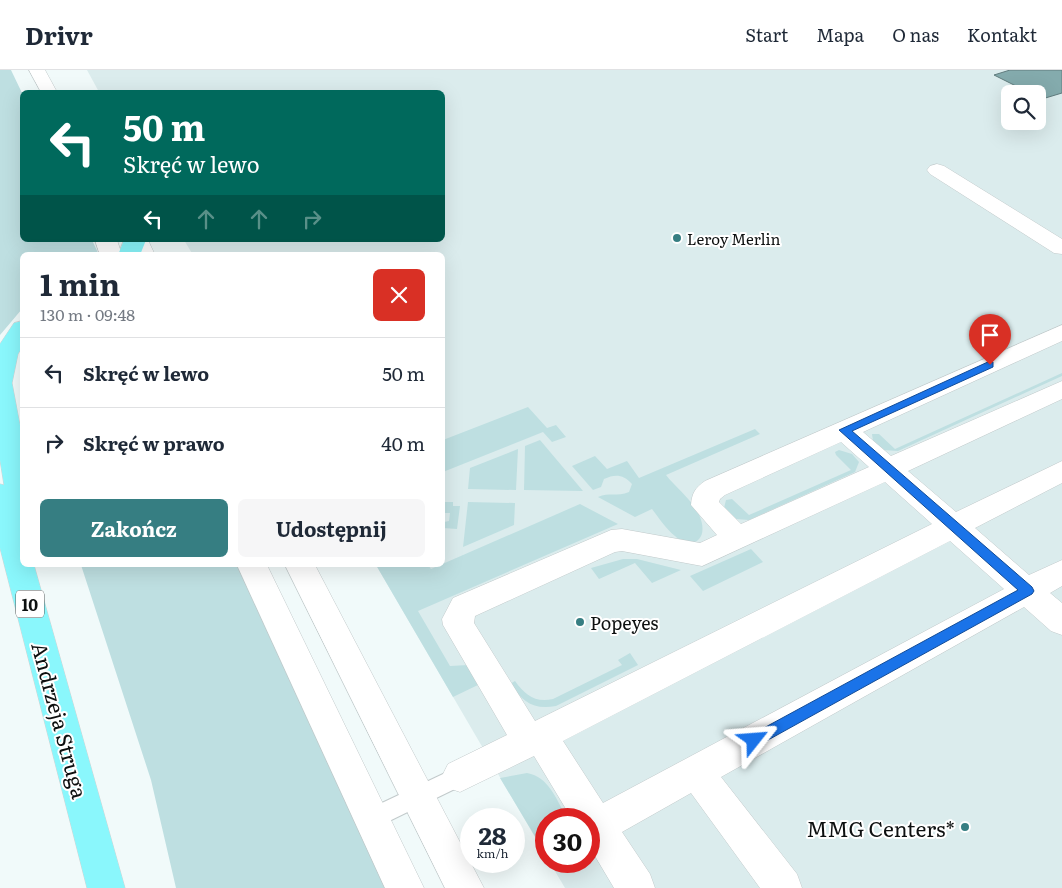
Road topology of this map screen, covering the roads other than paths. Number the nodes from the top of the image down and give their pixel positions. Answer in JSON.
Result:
{"nodes":[{"id":1,"x":37,"y":70,"type":"edge"},
{"id":2,"x":48,"y":90,"type":"edge"},
{"id":3,"x":937,"y":170,"type":"dead end"},
{"id":4,"x":1062,"y":248,"type":"edge"},
{"id":5,"x":20,"y":331,"type":"edge"},
{"id":6,"x":1062,"y":332,"type":"edge"},
{"id":7,"x":0,"y":383,"type":"edge"},
{"id":8,"x":1062,"y":389,"type":"edge"},
{"id":9,"x":844,"y":430,"type":"junction"},
{"id":10,"x":891,"y":469,"type":"junction"},
{"id":11,"x":1062,"y":471,"type":"edge"},
{"id":12,"x":0,"y":494,"type":"edge"},
{"id":13,"x":20,"y":497,"type":"edge"},
{"id":14,"x":954,"y":526,"type":"junction"},
{"id":15,"x":738,"y":539,"type":"junction"},
{"id":16,"x":34,"y":567,"type":"edge"},
{"id":17,"x":253,"y":567,"type":"edge"},
{"id":18,"x":301,"y":567,"type":"edge"},
{"id":19,"x":1062,"y":572,"type":"edge"},
{"id":20,"x":1027,"y":591,"type":"junction"},
{"id":21,"x":1062,"y":622,"type":"edge"},
{"id":22,"x":59,"y":713,"type":"junction"},
{"id":23,"x":535,"y":738,"type":"junction"},
{"id":24,"x":696,"y":772,"type":"junction"},
{"id":25,"x":460,"y":776,"type":"joint"},
{"id":26,"x":419,"y":796,"type":"junction"},
{"id":27,"x":584,"y":808,"type":"edge"},
{"id":28,"x":373,"y":818,"type":"junction"},
{"id":29,"x":600,"y":824,"type":"edge"},
{"id":30,"x":600,"y":831,"type":"edge"},
{"id":31,"x":106,"y":888,"type":"edge"},
{"id":32,"x":405,"y":888,"type":"edge"},
{"id":33,"x":465,"y":888,"type":"edge"},
{"id":34,"x":636,"y":888,"type":"edge"},
{"id":35,"x":783,"y":888,"type":"edge"}],
"edges":[{"from":1,"to":2,"type":"street"},
{"from":3,"to":4,"type":"street"},
{"from":5,"to":7,"type":"main road"},
{"from":6,"to":9,"type":"street"},
{"from":7,"to":13,"type":"main road"},
{"from":8,"to":10,"type":"street"},
{"from":9,"to":10,"type":"street"},
{"from":9,"to":15,"type":"street"},
{"from":10,"to":14,"type":"street"},
{"from":10,"to":15,"type":"street"},
{"from":11,"to":14,"type":"street"},
{"from":12,"to":22,"type":"main road","name":"Andrzeja Struga","number":"10"},
{"from":14,"to":20,"type":"street"},
{"from":14,"to":23,"type":"street"},
{"from":15,"to":23,"type":"street"},
{"from":16,"to":22,"type":"main road"},
{"from":17,"to":28,"type":"street"},
{"from":18,"to":26,"type":"street"},
{"from":19,"to":20,"type":"street"},
{"from":20,"to":21,"type":"street"},
{"from":20,"to":24,"type":"street"},
{"from":22,"to":31,"type":"main road","name":"Andrzeja Struga","number":"10"},
{"from":23,"to":25,"type":"street"},
{"from":23,"to":27,"type":"street"},
{"from":24,"to":29,"type":"street"},
{"from":24,"to":35,"type":"street"},
{"from":25,"to":26,"type":"lane"},
{"from":26,"to":28,"type":"lane"},
{"from":26,"to":33,"type":"street"},
{"from":28,"to":32,"type":"street"},
{"from":30,"to":34,"type":"street"}]}
